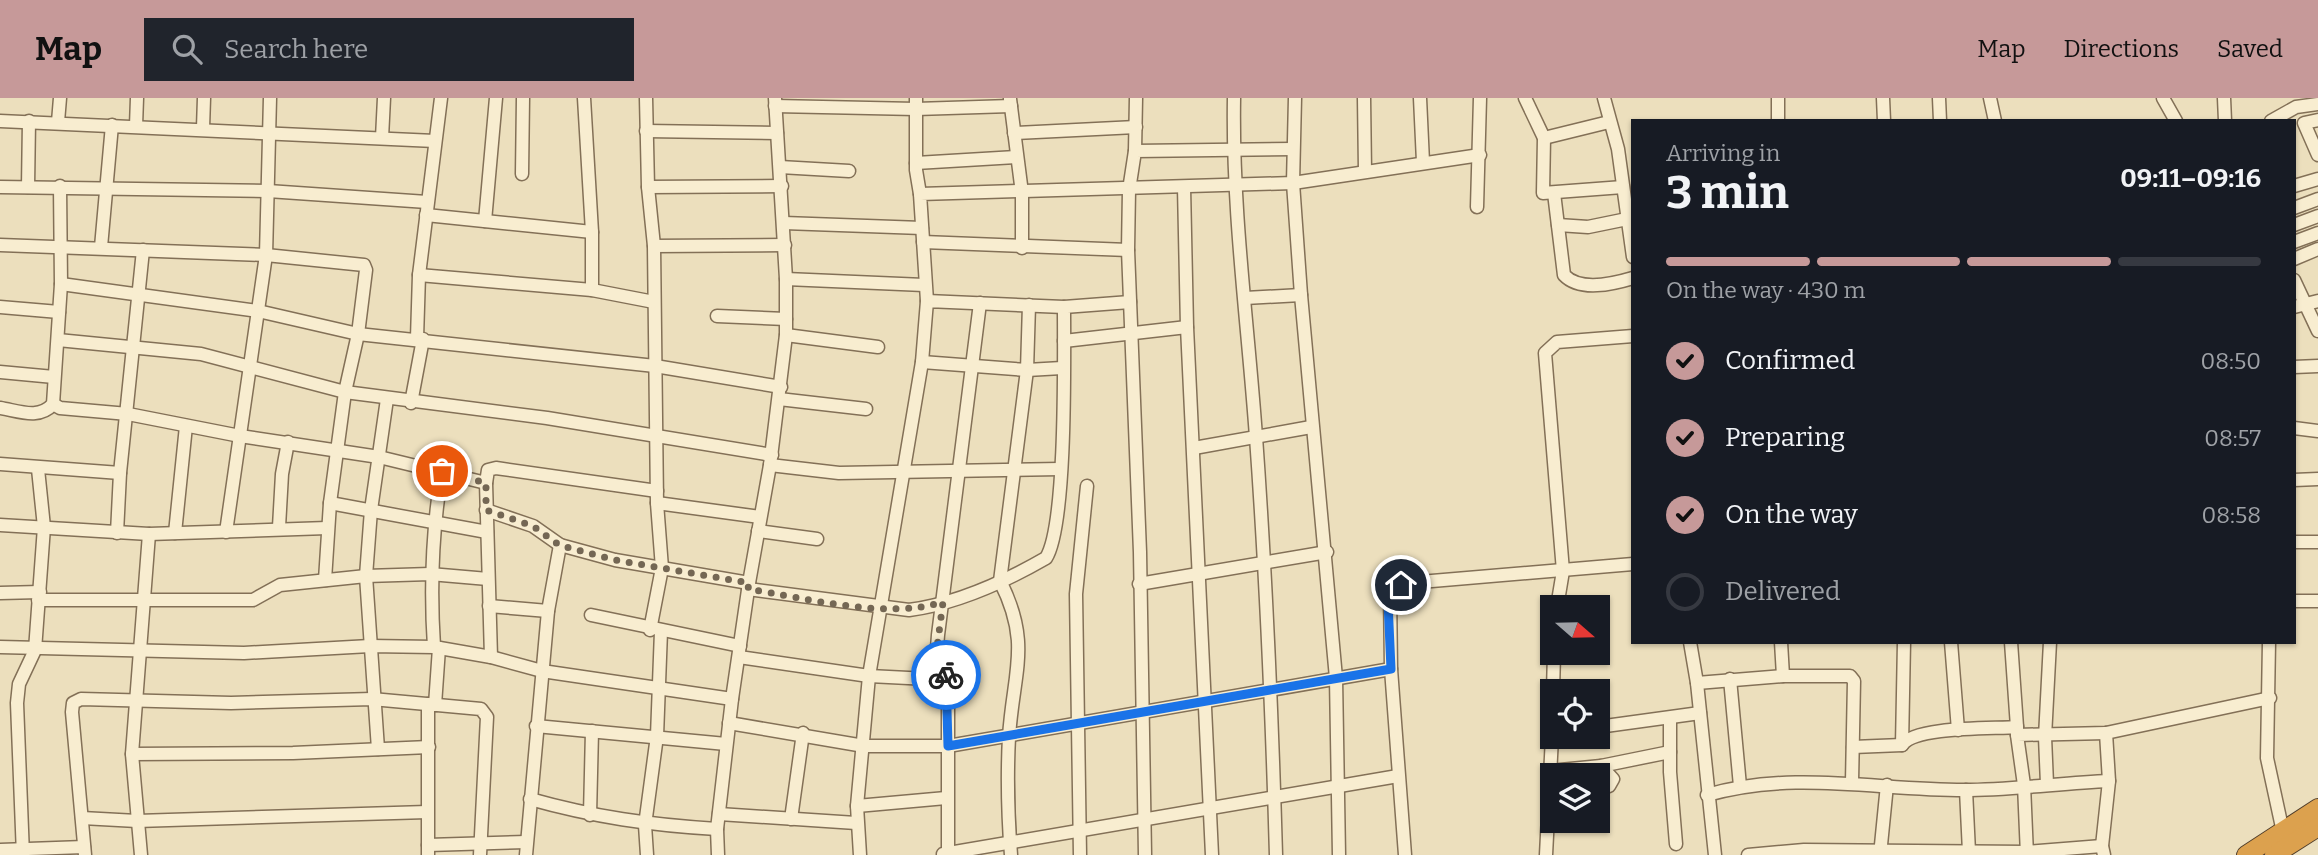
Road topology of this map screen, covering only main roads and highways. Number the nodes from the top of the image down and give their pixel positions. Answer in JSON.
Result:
{"nodes":[{"id":1,"x":2318,"y":808,"type":"edge"},
{"id":2,"x":2318,"y":827,"type":"edge"},
{"id":3,"x":2246,"y":855,"type":"edge"},
{"id":4,"x":2274,"y":855,"type":"edge"}],
"edges":[{"from":1,"to":3,"type":"highway"},
{"from":2,"to":4,"type":"highway"}]}
